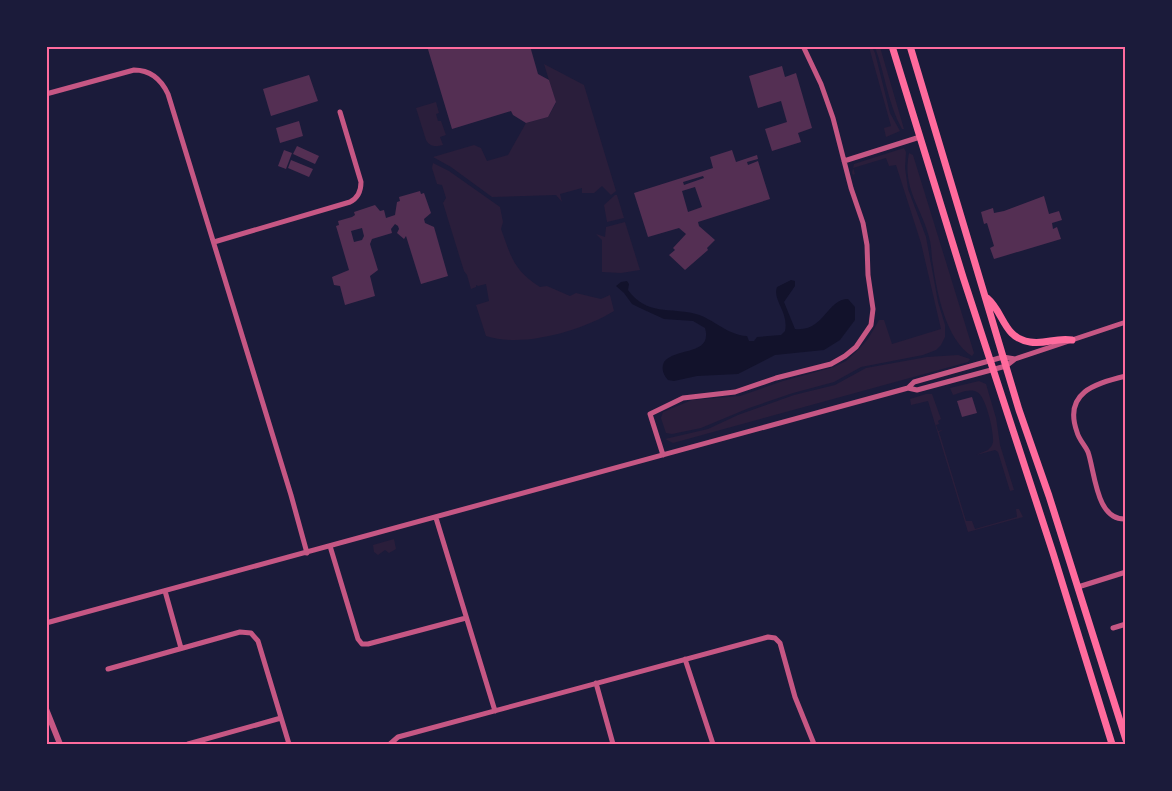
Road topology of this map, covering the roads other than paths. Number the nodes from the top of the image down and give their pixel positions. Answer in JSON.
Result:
{"nodes":[{"id":1,"x":803,"y":46,"type":"edge"},
{"id":2,"x":892,"y":46,"type":"edge"},
{"id":3,"x":910,"y":46,"type":"edge"},
{"id":4,"x":46,"y":94,"type":"edge"},
{"id":5,"x":340,"y":112,"type":"dead end"},
{"id":6,"x":920,"y":137,"type":"junction"},
{"id":7,"x":844,"y":161,"type":"junction"},
{"id":8,"x":214,"y":242,"type":"junction"},
{"id":9,"x":985,"y":297,"type":"junction"},
{"id":10,"x":1125,"y":322,"type":"edge"},
{"id":11,"x":1072,"y":340,"type":"junction"},
{"id":12,"x":1003,"y":357,"type":"junction"},
{"id":13,"x":1015,"y":359,"type":"junction"},
{"id":14,"x":990,"y":361,"type":"junction"},
{"id":15,"x":1006,"y":366,"type":"junction"},
{"id":16,"x":993,"y":370,"type":"junction"},
{"id":17,"x":1125,"y":376,"type":"edge"},
{"id":18,"x":908,"y":388,"type":"junction"},
{"id":19,"x":663,"y":455,"type":"junction"},
{"id":20,"x":435,"y":518,"type":"junction"},
{"id":21,"x":1125,"y":519,"type":"edge"},
{"id":22,"x":330,"y":546,"type":"junction"},
{"id":23,"x":307,"y":553,"type":"junction"},
{"id":24,"x":1125,"y":572,"type":"edge"},
{"id":25,"x":1078,"y":587,"type":"junction"},
{"id":26,"x":165,"y":591,"type":"junction"},
{"id":27,"x":466,"y":618,"type":"junction"},
{"id":28,"x":46,"y":623,"type":"edge"},
{"id":29,"x":1125,"y":624,"type":"edge"},
{"id":30,"x":1113,"y":628,"type":"dead end"},
{"id":31,"x":181,"y":648,"type":"junction"},
{"id":32,"x":686,"y":659,"type":"junction"},
{"id":33,"x":108,"y":669,"type":"dead end"},
{"id":34,"x":596,"y":683,"type":"junction"},
{"id":35,"x":46,"y":708,"type":"edge"},
{"id":36,"x":495,"y":711,"type":"junction"},
{"id":37,"x":281,"y":718,"type":"junction"},
{"id":38,"x":1125,"y":740,"type":"edge"},
{"id":39,"x":60,"y":744,"type":"edge"},
{"id":40,"x":188,"y":744,"type":"edge"},
{"id":41,"x":289,"y":744,"type":"edge"},
{"id":42,"x":390,"y":744,"type":"edge"},
{"id":43,"x":613,"y":744,"type":"edge"},
{"id":44,"x":713,"y":744,"type":"edge"},
{"id":45,"x":814,"y":744,"type":"edge"},
{"id":46,"x":1112,"y":744,"type":"edge"}],
"edges":[{"from":1,"to":7,"type":"street"},
{"from":2,"to":6,"type":"main road"},
{"from":3,"to":9,"type":"main road"},
{"from":4,"to":8,"type":"street"},
{"from":5,"to":8,"type":"street"},
{"from":6,"to":7,"type":"street"},
{"from":6,"to":14,"type":"main road"},
{"from":7,"to":19,"type":"street"},
{"from":8,"to":23,"type":"street"},
{"from":9,"to":11,"type":"main road"},
{"from":9,"to":12,"type":"main road"},
{"from":10,"to":11,"type":"street"},
{"from":11,"to":13,"type":"street"},
{"from":12,"to":13,"type":"street"},
{"from":12,"to":14,"type":"street"},
{"from":12,"to":15,"type":"main road"},
{"from":13,"to":15,"type":"street"},
{"from":14,"to":16,"type":"main road"},
{"from":14,"to":18,"type":"street"},
{"from":15,"to":16,"type":"street"},
{"from":15,"to":25,"type":"main road"},
{"from":16,"to":18,"type":"street"},
{"from":16,"to":46,"type":"main road"},
{"from":17,"to":21,"type":"street"},
{"from":18,"to":19,"type":"street"},
{"from":19,"to":20,"type":"street"},
{"from":20,"to":22,"type":"street"},
{"from":20,"to":27,"type":"street"},
{"from":22,"to":23,"type":"street"},
{"from":22,"to":27,"type":"street"},
{"from":23,"to":26,"type":"street"},
{"from":24,"to":25,"type":"street"},
{"from":25,"to":38,"type":"main road"},
{"from":26,"to":28,"type":"street"},
{"from":26,"to":31,"type":"street"},
{"from":27,"to":36,"type":"street"},
{"from":29,"to":30,"type":"street"},
{"from":31,"to":33,"type":"street"},
{"from":31,"to":37,"type":"street"},
{"from":32,"to":34,"type":"street"},
{"from":32,"to":44,"type":"street"},
{"from":32,"to":45,"type":"street"},
{"from":34,"to":36,"type":"street"},
{"from":34,"to":43,"type":"street"},
{"from":35,"to":39,"type":"street"},
{"from":36,"to":42,"type":"street"},
{"from":37,"to":40,"type":"street"},
{"from":37,"to":41,"type":"street"}]}
